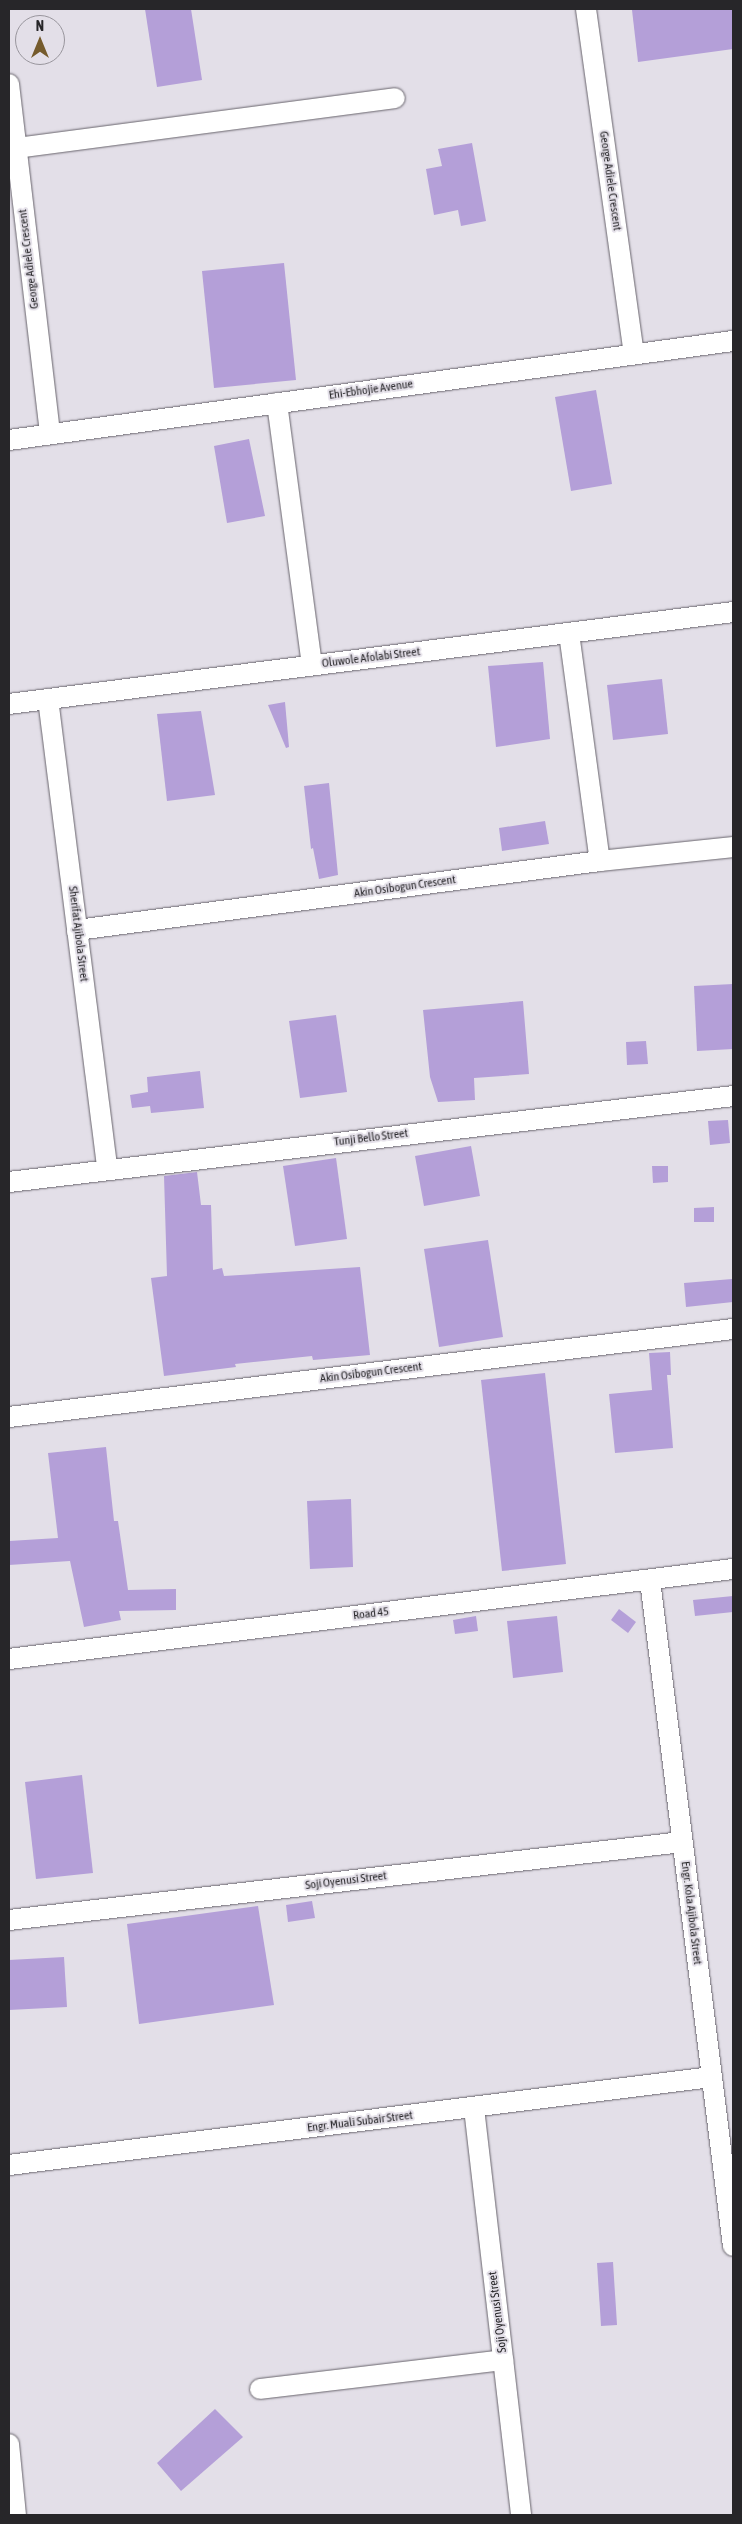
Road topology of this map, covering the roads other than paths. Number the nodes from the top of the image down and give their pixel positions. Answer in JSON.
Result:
{"nodes":[{"id":1,"x":586,"y":9,"type":"edge"},
{"id":2,"x":9,"y":84,"type":"edge"},
{"id":3,"x":395,"y":98,"type":"dead end"},
{"id":4,"x":16,"y":148,"type":"junction"},
{"id":5,"x":733,"y":340,"type":"edge"},
{"id":6,"x":634,"y":354,"type":"junction"},
{"id":7,"x":277,"y":403,"type":"junction"},
{"id":8,"x":50,"y":434,"type":"junction"},
{"id":9,"x":9,"y":440,"type":"edge"},
{"id":10,"x":733,"y":612,"type":"edge"},
{"id":11,"x":569,"y":633,"type":"junction"},
{"id":12,"x":312,"y":665,"type":"junction"},
{"id":13,"x":48,"y":699,"type":"junction"},
{"id":14,"x":9,"y":704,"type":"edge"},
{"id":15,"x":733,"y":847,"type":"edge"},
{"id":16,"x":600,"y":861,"type":"junction"},
{"id":17,"x":77,"y":930,"type":"junction"},
{"id":18,"x":733,"y":1096,"type":"edge"},
{"id":19,"x":107,"y":1168,"type":"junction"},
{"id":20,"x":9,"y":1182,"type":"edge"},
{"id":21,"x":733,"y":1329,"type":"edge"},
{"id":22,"x":9,"y":1417,"type":"edge"},
{"id":23,"x":733,"y":1569,"type":"edge"},
{"id":24,"x":650,"y":1580,"type":"junction"},
{"id":25,"x":9,"y":1659,"type":"edge"},
{"id":26,"x":682,"y":1842,"type":"junction"},
{"id":27,"x":9,"y":1920,"type":"edge"},
{"id":28,"x":712,"y":2077,"type":"junction"},
{"id":29,"x":474,"y":2108,"type":"junction"},
{"id":30,"x":9,"y":2165,"type":"edge"},
{"id":31,"x":733,"y":2246,"type":"edge"},
{"id":32,"x":503,"y":2360,"type":"junction"},
{"id":33,"x":260,"y":2389,"type":"dead end"},
{"id":34,"x":9,"y":2444,"type":"edge"},
{"id":35,"x":16,"y":2515,"type":"edge"},
{"id":36,"x":521,"y":2515,"type":"edge"}],
"edges":[{"from":1,"to":6,"type":"street","name":"George Adiele Crescent"},
{"from":2,"to":4,"type":"street","name":"George Adiele Crescent"},
{"from":3,"to":4,"type":"street"},
{"from":4,"to":8,"type":"street","name":"George Adiele Crescent"},
{"from":5,"to":6,"type":"street","name":"Ehi-Ebhojie Avenue"},
{"from":6,"to":7,"type":"street","name":"Ehi-Ebhojie Avenue"},
{"from":7,"to":8,"type":"street","name":"Ehi-Ebhojie Avenue"},
{"from":7,"to":12,"type":"street"},
{"from":8,"to":9,"type":"street","name":"Ehi-Ebhojie Avenue"},
{"from":10,"to":11,"type":"street","name":"Oluwole Afolabi Street"},
{"from":11,"to":12,"type":"street","name":"Oluwole Afolabi Street"},
{"from":11,"to":16,"type":"street"},
{"from":12,"to":13,"type":"street","name":"Oluwole Afolabi Street"},
{"from":13,"to":14,"type":"street","name":"Oluwole Afolabi Street"},
{"from":13,"to":17,"type":"street","name":"Sherifat Ajibola Street"},
{"from":15,"to":16,"type":"street","name":"Akin Osibogun Crescent"},
{"from":16,"to":17,"type":"street","name":"Akin Osibogun Crescent"},
{"from":17,"to":19,"type":"street","name":"Sherifat Ajibola Street"},
{"from":18,"to":19,"type":"street","name":"Tunji Bello Street"},
{"from":19,"to":20,"type":"street","name":"Tunji Bello Street"},
{"from":21,"to":22,"type":"street","name":"Akin Osibogun Crescent"},
{"from":23,"to":24,"type":"street","name":"Road 45"},
{"from":24,"to":25,"type":"street","name":"Road 45"},
{"from":24,"to":26,"type":"street","name":"Engr. Kola Ajibola Street"},
{"from":26,"to":27,"type":"street","name":"Soji Oyenusi Street"},
{"from":26,"to":28,"type":"street","name":"Engr. Kola Ajibola Street"},
{"from":28,"to":29,"type":"street","name":"Engr. Muali Subair Street"},
{"from":28,"to":31,"type":"street","name":"Engr. Kola Ajibola Street"},
{"from":29,"to":30,"type":"street","name":"Engr. Muali Subair Street"},
{"from":29,"to":32,"type":"street","name":"Soji Oyenusi Street"},
{"from":32,"to":33,"type":"street"},
{"from":32,"to":36,"type":"street","name":"Soji Oyenusi Street"},
{"from":34,"to":35,"type":"street"}]}
